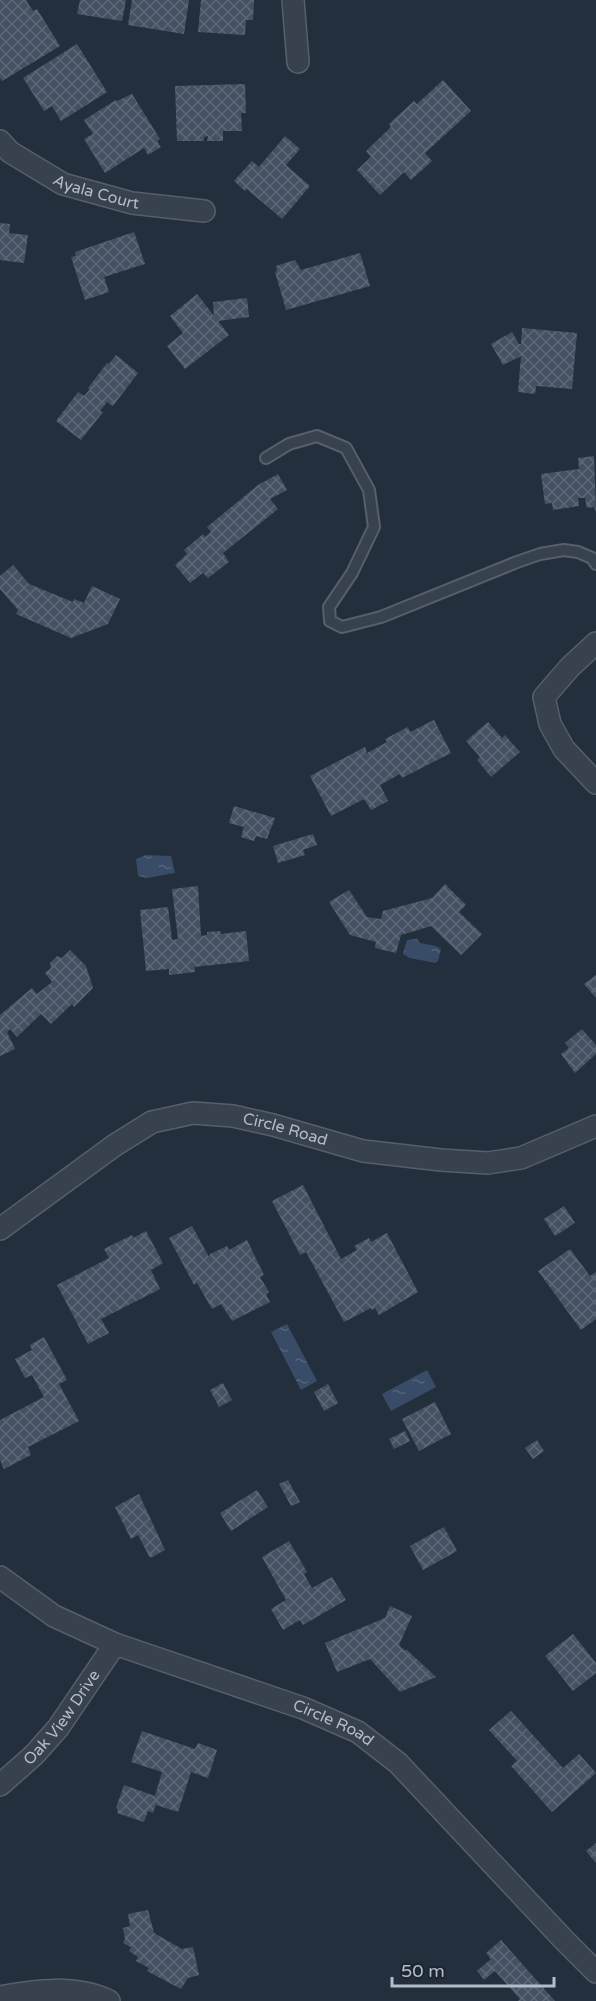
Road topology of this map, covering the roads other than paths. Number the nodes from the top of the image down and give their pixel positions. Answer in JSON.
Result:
{"nodes":[{"id":1,"x":293,"y":0,"type":"edge"},
{"id":2,"x":298,"y":62,"type":"dead end"},
{"id":3,"x":0,"y":141,"type":"edge"},
{"id":4,"x":204,"y":211,"type":"dead end"},
{"id":5,"x":266,"y":458,"type":"dead end"},
{"id":6,"x":596,"y":564,"type":"edge"},
{"id":7,"x":596,"y":643,"type":"edge"},
{"id":8,"x":596,"y":783,"type":"edge"},
{"id":9,"x":596,"y":1125,"type":"edge"},
{"id":10,"x":2,"y":1221,"type":"edge"},
{"id":11,"x":0,"y":1577,"type":"edge"},
{"id":12,"x":115,"y":1644,"type":"junction"},
{"id":13,"x":0,"y":1785,"type":"edge"},
{"id":14,"x":596,"y":1972,"type":"edge"},
{"id":15,"x":0,"y":1997,"type":"edge"},
{"id":16,"x":109,"y":2001,"type":"edge"}],
"edges":[{"from":1,"to":2,"type":"street"},
{"from":3,"to":4,"type":"street","name":"Ayala Court"},
{"from":5,"to":6,"type":"lane"},
{"from":7,"to":8,"type":"street"},
{"from":9,"to":10,"type":"street","name":"Circle Road"},
{"from":11,"to":12,"type":"street","name":"Circle Road"},
{"from":12,"to":13,"type":"street","name":"Oak View Drive"},
{"from":12,"to":14,"type":"street","name":"Circle Road"},
{"from":15,"to":16,"type":"street"}]}
